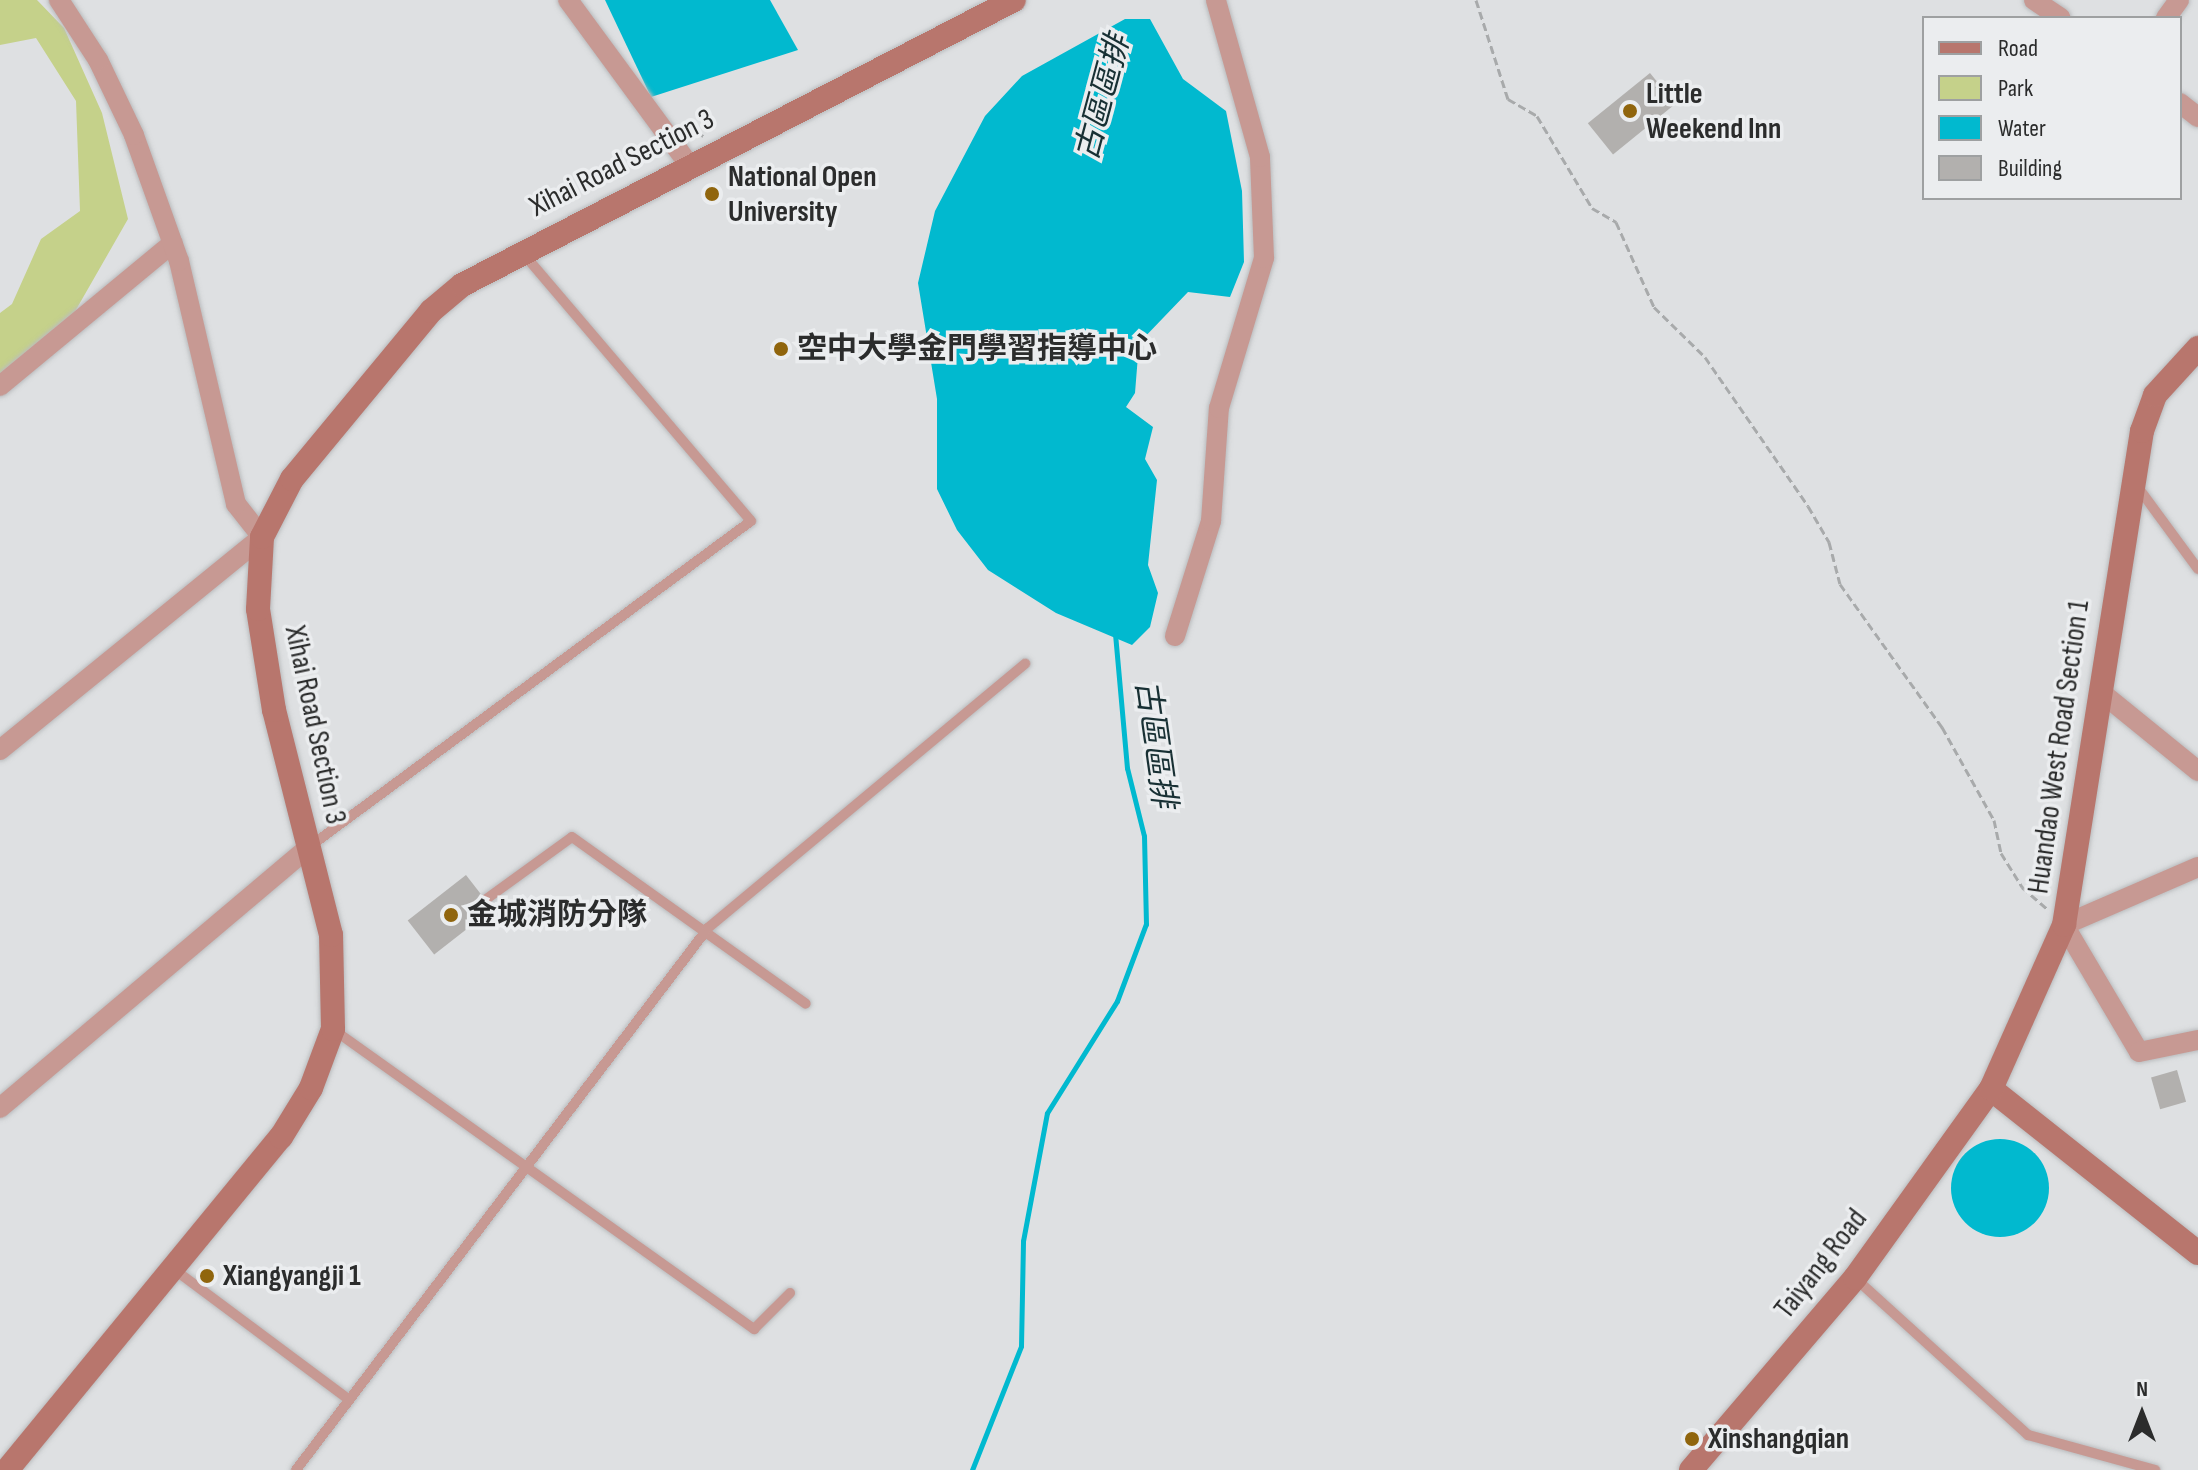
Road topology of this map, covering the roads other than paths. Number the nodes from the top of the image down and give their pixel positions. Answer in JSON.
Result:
{"nodes":[{"id":1,"x":59,"y":0,"type":"edge"},
{"id":2,"x":568,"y":0,"type":"edge"},
{"id":3,"x":1014,"y":0,"type":"edge"},
{"id":4,"x":1216,"y":0,"type":"edge"},
{"id":5,"x":2034,"y":0,"type":"edge"},
{"id":6,"x":2058,"y":16,"type":"edge"},
{"id":7,"x":2182,"y":105,"type":"edge"},
{"id":8,"x":2198,"y":117,"type":"edge"},
{"id":9,"x":689,"y":165,"type":"junction"},
{"id":10,"x":173,"y":243,"type":"junction"},
{"id":11,"x":520,"y":249,"type":"junction"},
{"id":12,"x":2198,"y":348,"type":"edge"},
{"id":13,"x":0,"y":386,"type":"edge"},
{"id":14,"x":2132,"y":478,"type":"junction"},
{"id":15,"x":262,"y":537,"type":"junction"},
{"id":16,"x":2198,"y":569,"type":"edge"},
{"id":17,"x":1175,"y":636,"type":"dead end"},
{"id":18,"x":1025,"y":664,"type":"dead end"},
{"id":19,"x":2102,"y":693,"type":"junction"},
{"id":20,"x":0,"y":750,"type":"edge"},
{"id":21,"x":2198,"y":771,"type":"edge"},
{"id":22,"x":309,"y":847,"type":"junction"},
{"id":23,"x":2198,"y":867,"type":"edge"},
{"id":24,"x":485,"y":900,"type":"dead end"},
{"id":25,"x":2064,"y":925,"type":"junction"},
{"id":26,"x":708,"y":928,"type":"junction"},
{"id":27,"x":806,"y":1004,"type":"dead end"},
{"id":28,"x":333,"y":1029,"type":"junction"},
{"id":29,"x":2198,"y":1040,"type":"edge"},
{"id":30,"x":1991,"y":1089,"type":"junction"},
{"id":31,"x":0,"y":1108,"type":"edge"},
{"id":32,"x":528,"y":1168,"type":"junction"},
{"id":33,"x":2198,"y":1253,"type":"edge"},
{"id":34,"x":175,"y":1270,"type":"junction"},
{"id":35,"x":1855,"y":1278,"type":"junction"},
{"id":36,"x":790,"y":1293,"type":"dead end"},
{"id":37,"x":348,"y":1399,"type":"junction"},
{"id":38,"x":7,"y":1470,"type":"edge"},
{"id":39,"x":296,"y":1470,"type":"edge"},
{"id":40,"x":1691,"y":1470,"type":"edge"},
{"id":41,"x":2155,"y":1470,"type":"edge"}],
"edges":[{"from":1,"to":10,"type":"street"},
{"from":2,"to":9,"type":"street"},
{"from":3,"to":9,"type":"main road","name":"Xihai Road Section 3"},
{"from":4,"to":17,"type":"street"},
{"from":5,"to":6,"type":"street"},
{"from":7,"to":8,"type":"street"},
{"from":9,"to":11,"type":"main road","name":"Xihai Road Section 3"},
{"from":10,"to":13,"type":"street"},
{"from":10,"to":15,"type":"street"},
{"from":11,"to":15,"type":"main road","name":"Xihai Road Section 3"},
{"from":11,"to":22,"type":"lane"},
{"from":12,"to":14,"type":"main road","name":"Huandao West Road Section 1"},
{"from":14,"to":16,"type":"lane"},
{"from":14,"to":19,"type":"main road","name":"Huandao West Road Section 1"},
{"from":15,"to":20,"type":"street"},
{"from":15,"to":22,"type":"main road","name":"Xihai Road Section 3"},
{"from":18,"to":26,"type":"lane"},
{"from":19,"to":21,"type":"street"},
{"from":19,"to":25,"type":"main road","name":"Huandao West Road Section 1"},
{"from":22,"to":28,"type":"main road","name":"Xihai Road Section 3"},
{"from":22,"to":31,"type":"street"},
{"from":23,"to":25,"type":"street"},
{"from":24,"to":26,"type":"lane"},
{"from":25,"to":29,"type":"street"},
{"from":25,"to":30,"type":"main road","name":"Huandao West Road Section 1"},
{"from":26,"to":27,"type":"lane"},
{"from":26,"to":32,"type":"lane"},
{"from":28,"to":32,"type":"lane"},
{"from":28,"to":34,"type":"main road","name":"Xihai Road Section 3"},
{"from":30,"to":33,"type":"main road"},
{"from":30,"to":35,"type":"main road","name":"Taiyang Road"},
{"from":32,"to":36,"type":"lane"},
{"from":32,"to":37,"type":"lane"},
{"from":34,"to":37,"type":"lane"},
{"from":34,"to":38,"type":"main road","name":"Xihai Road Section 3"},
{"from":35,"to":40,"type":"main road","name":"Taiyang Road"},
{"from":35,"to":41,"type":"lane"},
{"from":37,"to":39,"type":"lane"}]}
